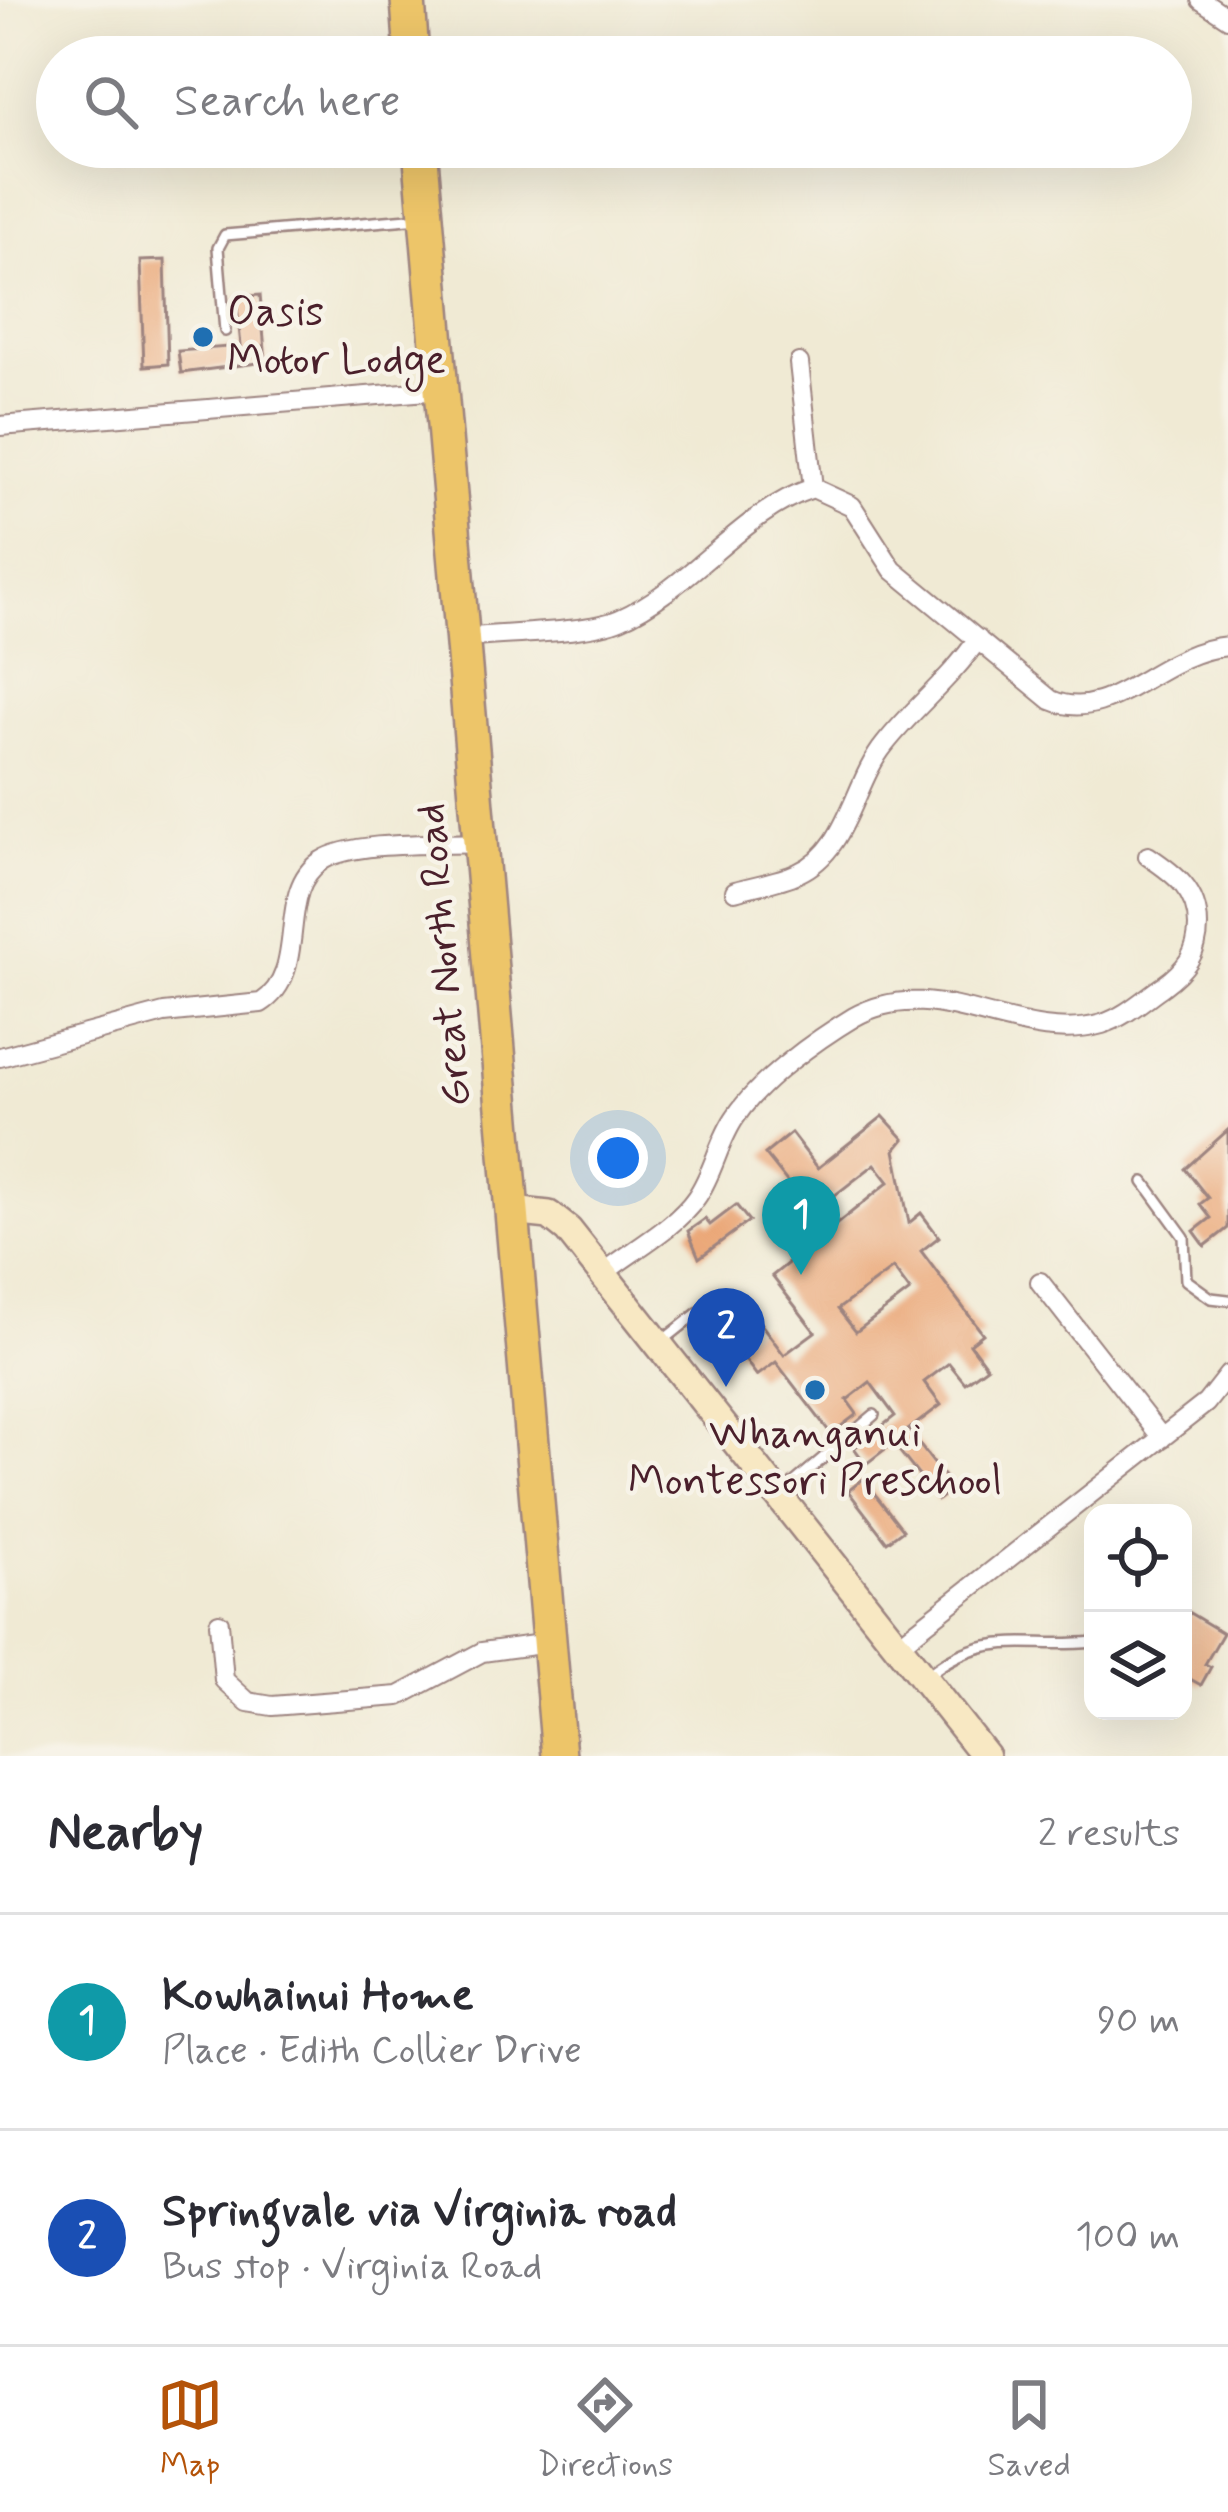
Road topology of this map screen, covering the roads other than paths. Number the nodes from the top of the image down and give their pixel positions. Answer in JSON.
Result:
{"nodes":[{"id":1,"x":408,"y":0,"type":"edge"},
{"id":2,"x":1202,"y":0,"type":"edge"},
{"id":3,"x":1228,"y":18,"type":"edge"},
{"id":4,"x":411,"y":36,"type":"edge"},
{"id":5,"x":422,"y":168,"type":"edge"},
{"id":6,"x":426,"y":218,"type":"junction"},
{"id":7,"x":225,"y":331,"type":"dead end"},
{"id":8,"x":800,"y":363,"type":"dead end"},
{"id":9,"x":440,"y":390,"type":"junction"},
{"id":10,"x":0,"y":426,"type":"edge"},
{"id":11,"x":813,"y":488,"type":"junction"},
{"id":12,"x":462,"y":638,"type":"junction"},
{"id":13,"x":978,"y":639,"type":"junction"},
{"id":14,"x":1228,"y":646,"type":"edge"},
{"id":15,"x":481,"y":843,"type":"junction"},
{"id":16,"x":1148,"y":856,"type":"dead end"},
{"id":17,"x":735,"y":891,"type":"dead end"},
{"id":18,"x":0,"y":1057,"type":"edge"},
{"id":19,"x":1144,"y":1182,"type":"dead end"},
{"id":20,"x":512,"y":1211,"type":"junction"},
{"id":21,"x":605,"y":1272,"type":"junction"},
{"id":22,"x":1040,"y":1282,"type":"dead end"},
{"id":23,"x":1228,"y":1300,"type":"edge"},
{"id":24,"x":699,"y":1312,"type":"dead end"},
{"id":25,"x":661,"y":1342,"type":"junction"},
{"id":26,"x":1228,"y":1375,"type":"edge"},
{"id":27,"x":874,"y":1415,"type":"dead end"},
{"id":28,"x":1162,"y":1438,"type":"junction"},
{"id":29,"x":780,"y":1494,"type":"junction"},
{"id":30,"x":219,"y":1623,"type":"dead end"},
{"id":31,"x":549,"y":1642,"type":"junction"},
{"id":32,"x":1084,"y":1642,"type":"edge"},
{"id":33,"x":898,"y":1645,"type":"junction"},
{"id":34,"x":925,"y":1677,"type":"junction"},
{"id":35,"x":559,"y":1756,"type":"edge"},
{"id":36,"x":986,"y":1756,"type":"edge"}],
"edges":[{"from":1,"to":4,"type":"highway"},
{"from":2,"to":3,"type":"street"},
{"from":5,"to":6,"type":"highway","name":"Great North Road"},
{"from":6,"to":7,"type":"lane"},
{"from":6,"to":9,"type":"highway","name":"Great North Road"},
{"from":8,"to":11,"type":"street"},
{"from":9,"to":10,"type":"street"},
{"from":9,"to":12,"type":"highway","name":"Great North Road"},
{"from":11,"to":12,"type":"street"},
{"from":11,"to":13,"type":"street"},
{"from":12,"to":15,"type":"highway","name":"Great North Road"},
{"from":13,"to":14,"type":"street"},
{"from":13,"to":17,"type":"street"},
{"from":15,"to":18,"type":"street"},
{"from":15,"to":20,"type":"highway","name":"Great North Road"},
{"from":16,"to":21,"type":"street"},
{"from":19,"to":23,"type":"lane"},
{"from":20,"to":21,"type":"street"},
{"from":20,"to":31,"type":"highway","name":"Great North Road"},
{"from":21,"to":25,"type":"street"},
{"from":22,"to":28,"type":"street"},
{"from":24,"to":25,"type":"lane"},
{"from":25,"to":29,"type":"street"},
{"from":26,"to":28,"type":"street"},
{"from":27,"to":29,"type":"lane"},
{"from":28,"to":33,"type":"street"},
{"from":29,"to":33,"type":"street"},
{"from":30,"to":31,"type":"street"},
{"from":31,"to":35,"type":"highway","name":"Great North Road"},
{"from":32,"to":34,"type":"lane"},
{"from":33,"to":34,"type":"street"},
{"from":34,"to":36,"type":"street"}]}
